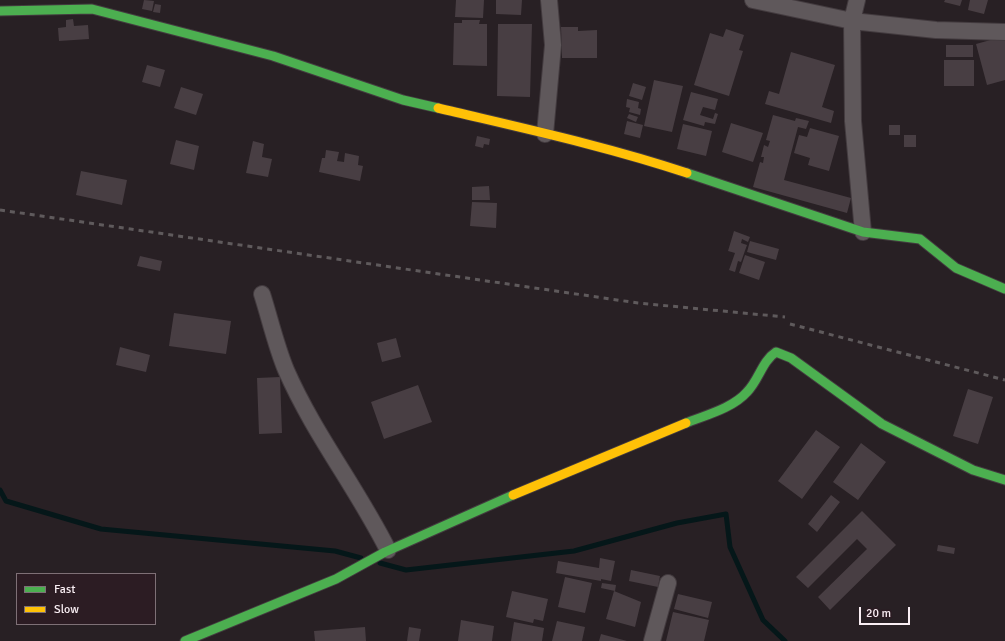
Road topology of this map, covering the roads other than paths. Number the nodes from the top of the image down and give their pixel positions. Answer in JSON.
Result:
{"nodes":[{"id":1,"x":64,"y":0,"type":"edge"},
{"id":2,"x":549,"y":0,"type":"edge"},
{"id":3,"x":753,"y":0,"type":"edge"},
{"id":4,"x":857,"y":0,"type":"edge"},
{"id":5,"x":87,"y":6,"type":"edge"},
{"id":6,"x":0,"y":11,"type":"edge"},
{"id":7,"x":852,"y":21,"type":"junction"},
{"id":8,"x":1005,"y":32,"type":"edge"},
{"id":9,"x":545,"y":134,"type":"junction"},
{"id":10,"x":863,"y":232,"type":"junction"},
{"id":11,"x":1005,"y":289,"type":"edge"},
{"id":12,"x":262,"y":294,"type":"dead end"},
{"id":13,"x":1005,"y":480,"type":"edge"},
{"id":14,"x":386,"y":551,"type":"junction"},
{"id":15,"x":668,"y":583,"type":"dead end"},
{"id":16,"x":185,"y":641,"type":"edge"},
{"id":17,"x":652,"y":641,"type":"edge"}],
"edges":[{"from":1,"to":5,"type":"street"},
{"from":2,"to":9,"type":"street"},
{"from":3,"to":7,"type":"street"},
{"from":4,"to":7,"type":"street"},
{"from":5,"to":6,"type":"street"},
{"from":5,"to":9,"type":"street"},
{"from":7,"to":8,"type":"street"},
{"from":7,"to":10,"type":"street"},
{"from":9,"to":10,"type":"street"},
{"from":10,"to":11,"type":"street"},
{"from":12,"to":14,"type":"street"},
{"from":13,"to":14,"type":"street"},
{"from":14,"to":16,"type":"street"},
{"from":15,"to":17,"type":"street"}]}
